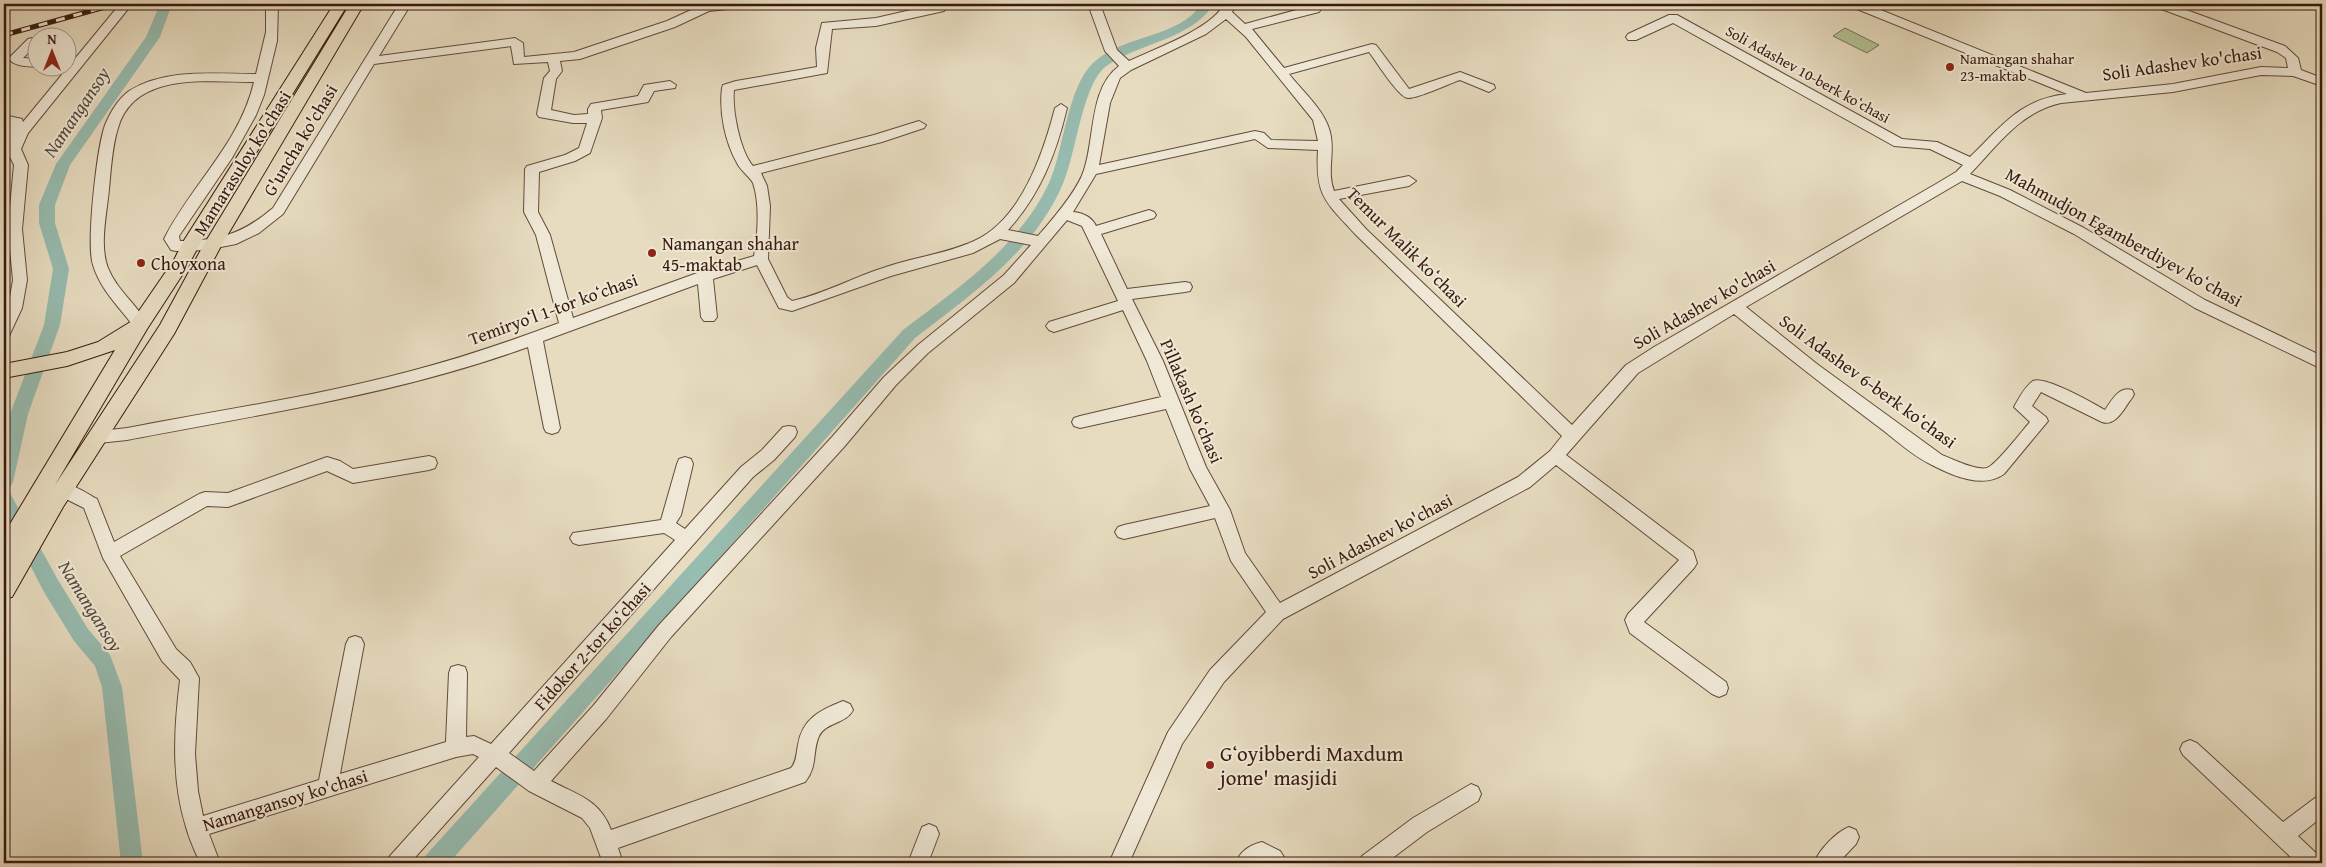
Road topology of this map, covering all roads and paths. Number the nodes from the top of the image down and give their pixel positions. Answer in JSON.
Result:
{"nodes":[{"id":1,"x":126,"y":4,"type":"edge"},
{"id":2,"x":272,"y":4,"type":"edge"},
{"id":3,"x":341,"y":4,"type":"edge"},
{"id":4,"x":357,"y":4,"type":"edge"},
{"id":5,"x":405,"y":4,"type":"edge"},
{"id":6,"x":942,"y":4,"type":"edge"},
{"id":7,"x":1094,"y":4,"type":"edge"},
{"id":8,"x":1311,"y":4,"type":"edge"},
{"id":9,"x":1856,"y":4,"type":"edge"},
{"id":10,"x":2160,"y":4,"type":"edge"},
{"id":11,"x":724,"y":6,"type":"dead end"},
{"id":12,"x":1228,"y":9,"type":"edge"},
{"id":13,"x":1243,"y":28,"type":"junction"},
{"id":14,"x":1632,"y":37,"type":"dead end"},
{"id":15,"x":28,"y":46,"type":"edge"},
{"id":16,"x":78,"y":58,"type":"edge"},
{"id":17,"x":554,"y":58,"type":"junction"},
{"id":18,"x":370,"y":61,"type":"junction"},
{"id":19,"x":28,"y":62,"type":"edge"},
{"id":20,"x":1125,"y":64,"type":"junction"},
{"id":21,"x":1282,"y":72,"type":"junction"},
{"id":22,"x":2295,"y":72,"type":"junction"},
{"id":23,"x":62,"y":78,"type":"edge"},
{"id":24,"x":261,"y":78,"type":"junction"},
{"id":25,"x":2322,"y":82,"type":"edge"},
{"id":26,"x":670,"y":85,"type":"dead end"},
{"id":27,"x":1489,"y":88,"type":"dead end"},
{"id":28,"x":2084,"y":97,"type":"junction"},
{"id":29,"x":1061,"y":108,"type":"dead end"},
{"id":30,"x":595,"y":118,"type":"junction"},
{"id":31,"x":4,"y":119,"type":"edge"},
{"id":32,"x":919,"y":125,"type":"dead end"},
{"id":33,"x":1325,"y":146,"type":"junction"},
{"id":34,"x":9,"y":149,"type":"edge"},
{"id":35,"x":1966,"y":169,"type":"junction"},
{"id":36,"x":1091,"y":170,"type":"junction"},
{"id":37,"x":749,"y":172,"type":"junction"},
{"id":38,"x":1409,"y":181,"type":"dead end"},
{"id":39,"x":1330,"y":196,"type":"junction"},
{"id":40,"x":1064,"y":215,"type":"junction"},
{"id":41,"x":1150,"y":215,"type":"dead end"},
{"id":42,"x":1092,"y":232,"type":"junction"},
{"id":43,"x":999,"y":233,"type":"junction"},
{"id":44,"x":1035,"y":241,"type":"junction"},
{"id":45,"x":189,"y":246,"type":"junction"},
{"id":46,"x":212,"y":246,"type":"junction"},
{"id":47,"x":761,"y":259,"type":"junction"},
{"id":48,"x":705,"y":276,"type":"junction"},
{"id":49,"x":1185,"y":287,"type":"dead end"},
{"id":50,"x":1124,"y":299,"type":"junction"},
{"id":51,"x":1736,"y":308,"type":"junction"},
{"id":52,"x":709,"y":317,"type":"dead end"},
{"id":53,"x":140,"y":324,"type":"junction"},
{"id":54,"x":568,"y":325,"type":"junction"},
{"id":55,"x":1054,"y":326,"type":"dead end"},
{"id":56,"x":4,"y":332,"type":"edge"},
{"id":57,"x":534,"y":337,"type":"junction"},
{"id":58,"x":2322,"y":362,"type":"edge"},
{"id":59,"x":4,"y":371,"type":"edge"},
{"id":60,"x":2126,"y":394,"type":"dead end"},
{"id":61,"x":1172,"y":402,"type":"junction"},
{"id":62,"x":1080,"y":422,"type":"dead end"},
{"id":63,"x":552,"y":428,"type":"dead end"},
{"id":64,"x":789,"y":432,"type":"dead end"},
{"id":65,"x":1572,"y":435,"type":"junction"},
{"id":66,"x":99,"y":436,"type":"junction"},
{"id":67,"x":1556,"y":456,"type":"junction"},
{"id":68,"x":430,"y":463,"type":"dead end"},
{"id":69,"x":685,"y":464,"type":"dead end"},
{"id":70,"x":52,"y":497,"type":"junction"},
{"id":71,"x":1221,"y":510,"type":"junction"},
{"id":72,"x":666,"y":526,"type":"junction"},
{"id":73,"x":1124,"y":532,"type":"dead end"},
{"id":74,"x":579,"y":538,"type":"dead end"},
{"id":75,"x":688,"y":539,"type":"junction"},
{"id":76,"x":4,"y":553,"type":"edge"},
{"id":77,"x":109,"y":553,"type":"junction"},
{"id":78,"x":6,"y":585,"type":"edge"},
{"id":79,"x":1277,"y":613,"type":"junction"},
{"id":80,"x":355,"y":644,"type":"dead end"},
{"id":81,"x":458,"y":673,"type":"dead end"},
{"id":82,"x":1719,"y":688,"type":"dead end"},
{"id":83,"x":843,"y":710,"type":"dead end"},
{"id":84,"x":456,"y":748,"type":"junction"},
{"id":85,"x":2190,"y":749,"type":"dead end"},
{"id":86,"x":497,"y":757,"type":"junction"},
{"id":87,"x":531,"y":780,"type":"junction"},
{"id":88,"x":328,"y":787,"type":"junction"},
{"id":89,"x":1472,"y":794,"type":"dead end"},
{"id":90,"x":2322,"y":805,"type":"edge"},
{"id":91,"x":196,"y":828,"type":"junction"},
{"id":92,"x":929,"y":834,"type":"dead end"},
{"id":93,"x":2282,"y":835,"type":"junction"},
{"id":94,"x":1849,"y":837,"type":"dead end"},
{"id":95,"x":606,"y":842,"type":"junction"},
{"id":96,"x":210,"y":863,"type":"edge"},
{"id":97,"x":397,"y":863,"type":"edge"},
{"id":98,"x":613,"y":863,"type":"edge"},
{"id":99,"x":918,"y":863,"type":"edge"},
{"id":100,"x":1118,"y":863,"type":"edge"},
{"id":101,"x":1246,"y":863,"type":"edge"},
{"id":102,"x":1278,"y":863,"type":"edge"},
{"id":103,"x":1369,"y":863,"type":"edge"},
{"id":104,"x":1824,"y":863,"type":"edge"},
{"id":105,"x":2312,"y":863,"type":"edge"}],
"edges":[{"from":1,"to":16,"type":"street"},
{"from":2,"to":24,"type":"street"},
{"from":3,"to":45,"type":"main road","name":"Mamarasulov ko'chasi"},
{"from":4,"to":46,"type":"main road","name":"Mamarasulov ko'chasi"},
{"from":5,"to":18,"type":"street","name":"G'uncha ko'chasi"},
{"from":6,"to":37,"type":"street"},
{"from":7,"to":20,"type":"street"},
{"from":8,"to":13,"type":"street"},
{"from":9,"to":28,"type":"street"},
{"from":10,"to":22,"type":"street"},
{"from":11,"to":17,"type":"street"},
{"from":12,"to":13,"type":"street","name":"Temur Malik koʻchasi"},
{"from":12,"to":20,"type":"street"},
{"from":13,"to":21,"type":"street","name":"Temur Malik koʻchasi"},
{"from":14,"to":35,"type":"street","name":"Soli Adashev 10-berk koʻchasi"},
{"from":15,"to":19,"type":"street"},
{"from":17,"to":18,"type":"street"},
{"from":17,"to":30,"type":"street"},
{"from":18,"to":46,"type":"street","name":"G'uncha ko'chasi"},
{"from":20,"to":36,"type":"street"},
{"from":21,"to":27,"type":"street"},
{"from":21,"to":33,"type":"street","name":"Temur Malik koʻchasi"},
{"from":22,"to":25,"type":"street","name":"Soli Adashev ko'chasi"},
{"from":22,"to":28,"type":"street","name":"Soli Adashev ko'chasi"},
{"from":23,"to":34,"type":"street"},
{"from":24,"to":45,"type":"street"},
{"from":24,"to":53,"type":"street"},
{"from":26,"to":30,"type":"street"},
{"from":28,"to":35,"type":"street","name":"Soli Adashev ko'chasi"},
{"from":29,"to":43,"type":"street"},
{"from":30,"to":54,"type":"street"},
{"from":31,"to":34,"type":"street"},
{"from":32,"to":37,"type":"street"},
{"from":33,"to":36,"type":"street"},
{"from":33,"to":39,"type":"street","name":"Temur Malik koʻchasi"},
{"from":34,"to":56,"type":"street"},
{"from":35,"to":51,"type":"street","name":"Soli Adashev ko'chasi"},
{"from":35,"to":58,"type":"street","name":"Mahmudjon Egamberdiyev koʻchasi"},
{"from":36,"to":40,"type":"street"},
{"from":37,"to":47,"type":"street"},
{"from":38,"to":39,"type":"street"},
{"from":39,"to":65,"type":"street","name":"Temur Malik koʻchasi"},
{"from":40,"to":42,"type":"street","name":"Pillakash koʻchasi"},
{"from":40,"to":44,"type":"street"},
{"from":41,"to":42,"type":"street"},
{"from":42,"to":50,"type":"street","name":"Pillakash koʻchasi"},
{"from":43,"to":44,"type":"street"},
{"from":43,"to":47,"type":"street"},
{"from":44,"to":87,"type":"street"},
{"from":45,"to":46,"type":"street","name":"G'uncha ko'chasi"},
{"from":45,"to":53,"type":"main road","name":"Mamarasulov ko'chasi"},
{"from":46,"to":66,"type":"main road","name":"Mamarasulov ko'chasi"},
{"from":47,"to":48,"type":"street","name":"Temiryoʻl 1-tor koʻchasi"},
{"from":48,"to":52,"type":"street"},
{"from":48,"to":54,"type":"street","name":"Temiryoʻl 1-tor koʻchasi"},
{"from":49,"to":50,"type":"street"},
{"from":50,"to":55,"type":"street"},
{"from":50,"to":61,"type":"street","name":"Pillakash koʻchasi"},
{"from":51,"to":60,"type":"street","name":"Soli Adashev 6-berk koʻchasi"},
{"from":51,"to":65,"type":"street","name":"Soli Adashev ko'chasi"},
{"from":53,"to":59,"type":"main road"},
{"from":53,"to":70,"type":"main road","name":"Mamarasulov ko'chasi"},
{"from":54,"to":57,"type":"street","name":"Temiryoʻl 1-tor koʻchasi"},
{"from":57,"to":63,"type":"street"},
{"from":57,"to":66,"type":"street","name":"Temiryoʻl 1-tor koʻchasi"},
{"from":61,"to":62,"type":"street"},
{"from":61,"to":71,"type":"street","name":"Pillakash koʻchasi"},
{"from":64,"to":75,"type":"street","name":"Fidokor 2-tor koʻchasi"},
{"from":65,"to":67,"type":"street","name":"Soli Adashev ko'chasi"},
{"from":66,"to":70,"type":"main road","name":"Mamarasulov ko'chasi"},
{"from":67,"to":79,"type":"street","name":"Soli Adashev ko'chasi"},
{"from":67,"to":82,"type":"street"},
{"from":68,"to":77,"type":"street"},
{"from":69,"to":72,"type":"street"},
{"from":70,"to":76,"type":"main road"},
{"from":70,"to":77,"type":"street","name":"Namangansoy ko'chasi"},
{"from":70,"to":78,"type":"main road"},
{"from":71,"to":73,"type":"street"},
{"from":71,"to":79,"type":"street","name":"Pillakash koʻchasi"},
{"from":72,"to":74,"type":"street"},
{"from":72,"to":75,"type":"street"},
{"from":75,"to":86,"type":"street","name":"Fidokor 2-tor koʻchasi"},
{"from":77,"to":91,"type":"street","name":"Namangansoy ko'chasi"},
{"from":79,"to":100,"type":"street","name":"Soli Adashev ko'chasi"},
{"from":80,"to":88,"type":"street"},
{"from":81,"to":84,"type":"street"},
{"from":83,"to":95,"type":"street"},
{"from":84,"to":86,"type":"street","name":"Namangansoy ko'chasi"},
{"from":84,"to":88,"type":"street","name":"Namangansoy ko'chasi"},
{"from":85,"to":93,"type":"street"},
{"from":86,"to":87,"type":"street","name":"Namangansoy ko'chasi"},
{"from":86,"to":97,"type":"street","name":"Fidokor 2-tor koʻchasi"},
{"from":87,"to":95,"type":"street","name":"Namangansoy ko'chasi"},
{"from":88,"to":91,"type":"street","name":"Namangansoy ko'chasi"},
{"from":89,"to":103,"type":"street"},
{"from":90,"to":93,"type":"street"},
{"from":91,"to":96,"type":"street"},
{"from":92,"to":99,"type":"street"},
{"from":93,"to":105,"type":"street"},
{"from":94,"to":104,"type":"street"},
{"from":95,"to":98,"type":"street","name":"Namangansoy ko'chasi"},
{"from":101,"to":102,"type":"street"}]}
